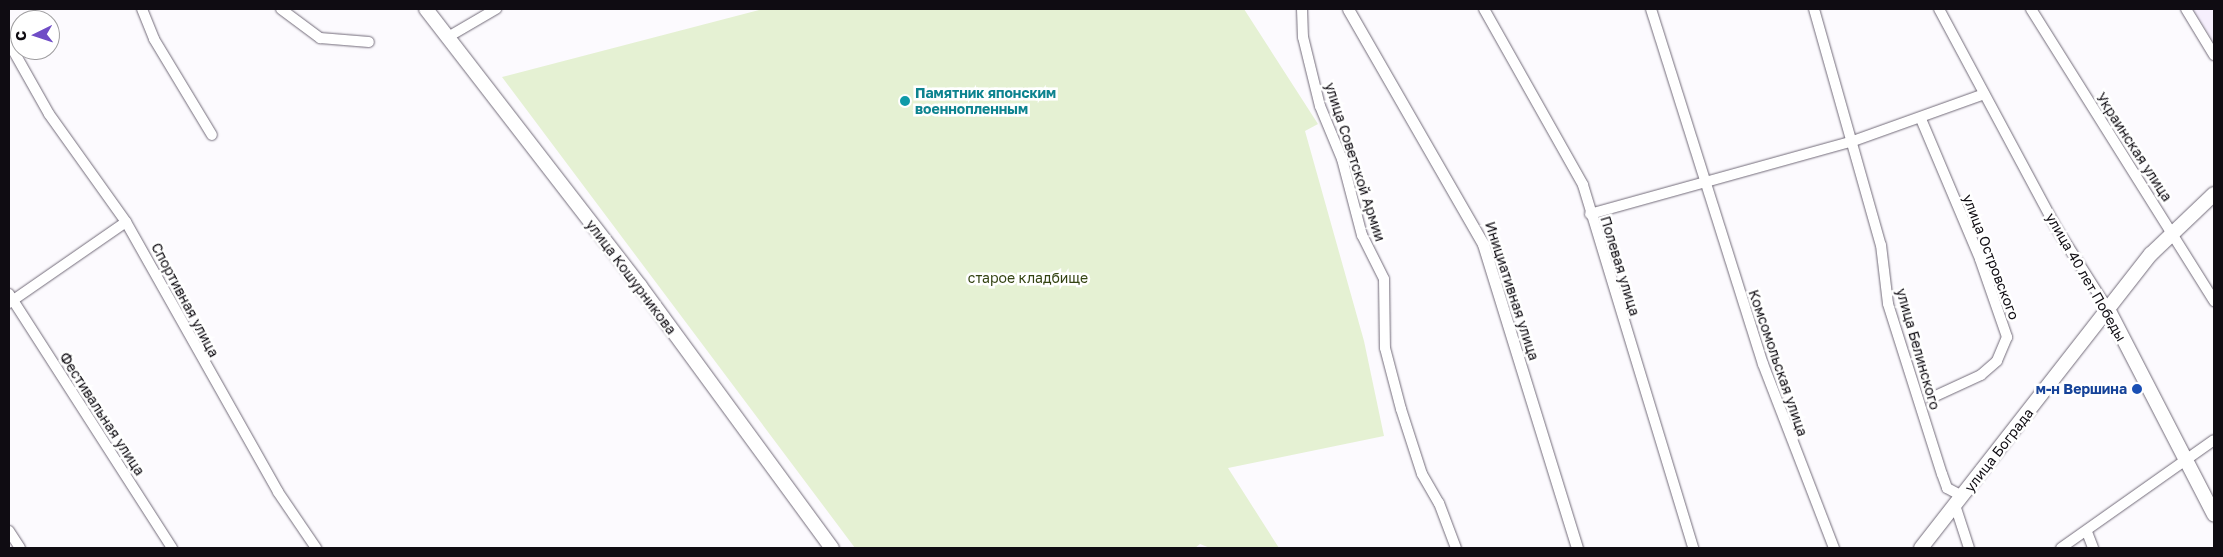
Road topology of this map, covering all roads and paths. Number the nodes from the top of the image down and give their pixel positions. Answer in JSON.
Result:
{"nodes":[{"id":1,"x":142,"y":9,"type":"edge"},
{"id":2,"x":280,"y":9,"type":"edge"},
{"id":3,"x":426,"y":9,"type":"edge"},
{"id":4,"x":496,"y":9,"type":"edge"},
{"id":5,"x":1302,"y":9,"type":"edge"},
{"id":6,"x":1348,"y":9,"type":"edge"},
{"id":7,"x":1484,"y":9,"type":"edge"},
{"id":8,"x":1651,"y":9,"type":"edge"},
{"id":9,"x":1814,"y":9,"type":"edge"},
{"id":10,"x":1938,"y":9,"type":"edge"},
{"id":11,"x":2031,"y":9,"type":"edge"},
{"id":12,"x":2186,"y":9,"type":"edge"},
{"id":13,"x":448,"y":38,"type":"junction"},
{"id":14,"x":370,"y":42,"type":"dead end"},
{"id":15,"x":9,"y":43,"type":"edge"},
{"id":16,"x":2214,"y":55,"type":"edge"},
{"id":17,"x":1984,"y":94,"type":"junction"},
{"id":18,"x":1921,"y":120,"type":"junction"},
{"id":19,"x":212,"y":135,"type":"dead end"},
{"id":20,"x":1853,"y":141,"type":"junction"},
{"id":21,"x":1704,"y":184,"type":"junction"},
{"id":22,"x":2214,"y":194,"type":"edge"},
{"id":23,"x":1590,"y":214,"type":"junction"},
{"id":24,"x":126,"y":222,"type":"junction"},
{"id":25,"x":2172,"y":233,"type":"junction"},
{"id":26,"x":10,"y":299,"type":"edge"},
{"id":27,"x":2214,"y":301,"type":"edge"},
{"id":28,"x":2109,"y":311,"type":"junction"},
{"id":29,"x":1931,"y":398,"type":"dead end"},
{"id":30,"x":2214,"y":440,"type":"edge"},
{"id":31,"x":2188,"y":462,"type":"junction"},
{"id":32,"x":1959,"y":501,"type":"junction"},
{"id":33,"x":2214,"y":514,"type":"edge"},
{"id":34,"x":9,"y":531,"type":"edge"},
{"id":35,"x":2087,"y":532,"type":"junction"},
{"id":36,"x":20,"y":548,"type":"edge"},
{"id":37,"x":172,"y":548,"type":"edge"},
{"id":38,"x":316,"y":548,"type":"edge"},
{"id":39,"x":832,"y":548,"type":"edge"},
{"id":40,"x":1456,"y":548,"type":"edge"},
{"id":41,"x":1577,"y":548,"type":"edge"},
{"id":42,"x":1693,"y":548,"type":"edge"},
{"id":43,"x":1834,"y":548,"type":"edge"},
{"id":44,"x":1921,"y":548,"type":"edge"},
{"id":45,"x":1969,"y":548,"type":"edge"},
{"id":46,"x":2061,"y":548,"type":"edge"},
{"id":47,"x":2093,"y":548,"type":"edge"}],
"edges":[{"from":1,"to":19,"type":"street"},
{"from":2,"to":14,"type":"street"},
{"from":3,"to":13,"type":"main road","name":"улица Кошурникова"},
{"from":4,"to":13,"type":"street"},
{"from":5,"to":40,"type":"street","name":"улица Советской Армии"},
{"from":6,"to":41,"type":"street","name":"Инициативная улица"},
{"from":7,"to":23,"type":"street","name":"Полевая улица"},
{"from":8,"to":21,"type":"street","name":"Комсомольская улица"},
{"from":9,"to":20,"type":"street","name":"улица Белинского"},
{"from":10,"to":17,"type":"street","name":"улица 40 лет Победы"},
{"from":11,"to":25,"type":"street","name":"Украинская улица"},
{"from":12,"to":16,"type":"street"},
{"from":13,"to":39,"type":"main road","name":"улица Кошурникова"},
{"from":15,"to":24,"type":"street","name":"Спортивная улица"},
{"from":17,"to":18,"type":"street"},
{"from":17,"to":28,"type":"street","name":"улица 40 лет Победы"},
{"from":18,"to":20,"type":"street"},
{"from":18,"to":29,"type":"street","name":"улица Островского"},
{"from":20,"to":21,"type":"street"},
{"from":20,"to":32,"type":"street","name":"улица Белинского"},
{"from":21,"to":23,"type":"street"},
{"from":21,"to":43,"type":"street","name":"Комсомольская улица"},
{"from":22,"to":25,"type":"main road","name":"улица Бограда"},
{"from":23,"to":42,"type":"street","name":"Полевая улица"},
{"from":24,"to":26,"type":"street"},
{"from":24,"to":38,"type":"street","name":"Спортивная улица"},
{"from":25,"to":27,"type":"street","name":"Украинская улица"},
{"from":25,"to":28,"type":"main road","name":"улица Бограда"},
{"from":26,"to":37,"type":"street","name":"Фестивальная улица"},
{"from":28,"to":31,"type":"main road","name":"улица 40 лет Победы"},
{"from":28,"to":32,"type":"main road","name":"улица Бограда"},
{"from":30,"to":31,"type":"street"},
{"from":31,"to":33,"type":"main road","name":"улица 40 лет Победы"},
{"from":31,"to":35,"type":"street"},
{"from":32,"to":44,"type":"main road","name":"улица Бограда"},
{"from":32,"to":45,"type":"street","name":"улица Белинского"},
{"from":34,"to":36,"type":"street"},
{"from":35,"to":46,"type":"street"},
{"from":35,"to":47,"type":"street"}]}
